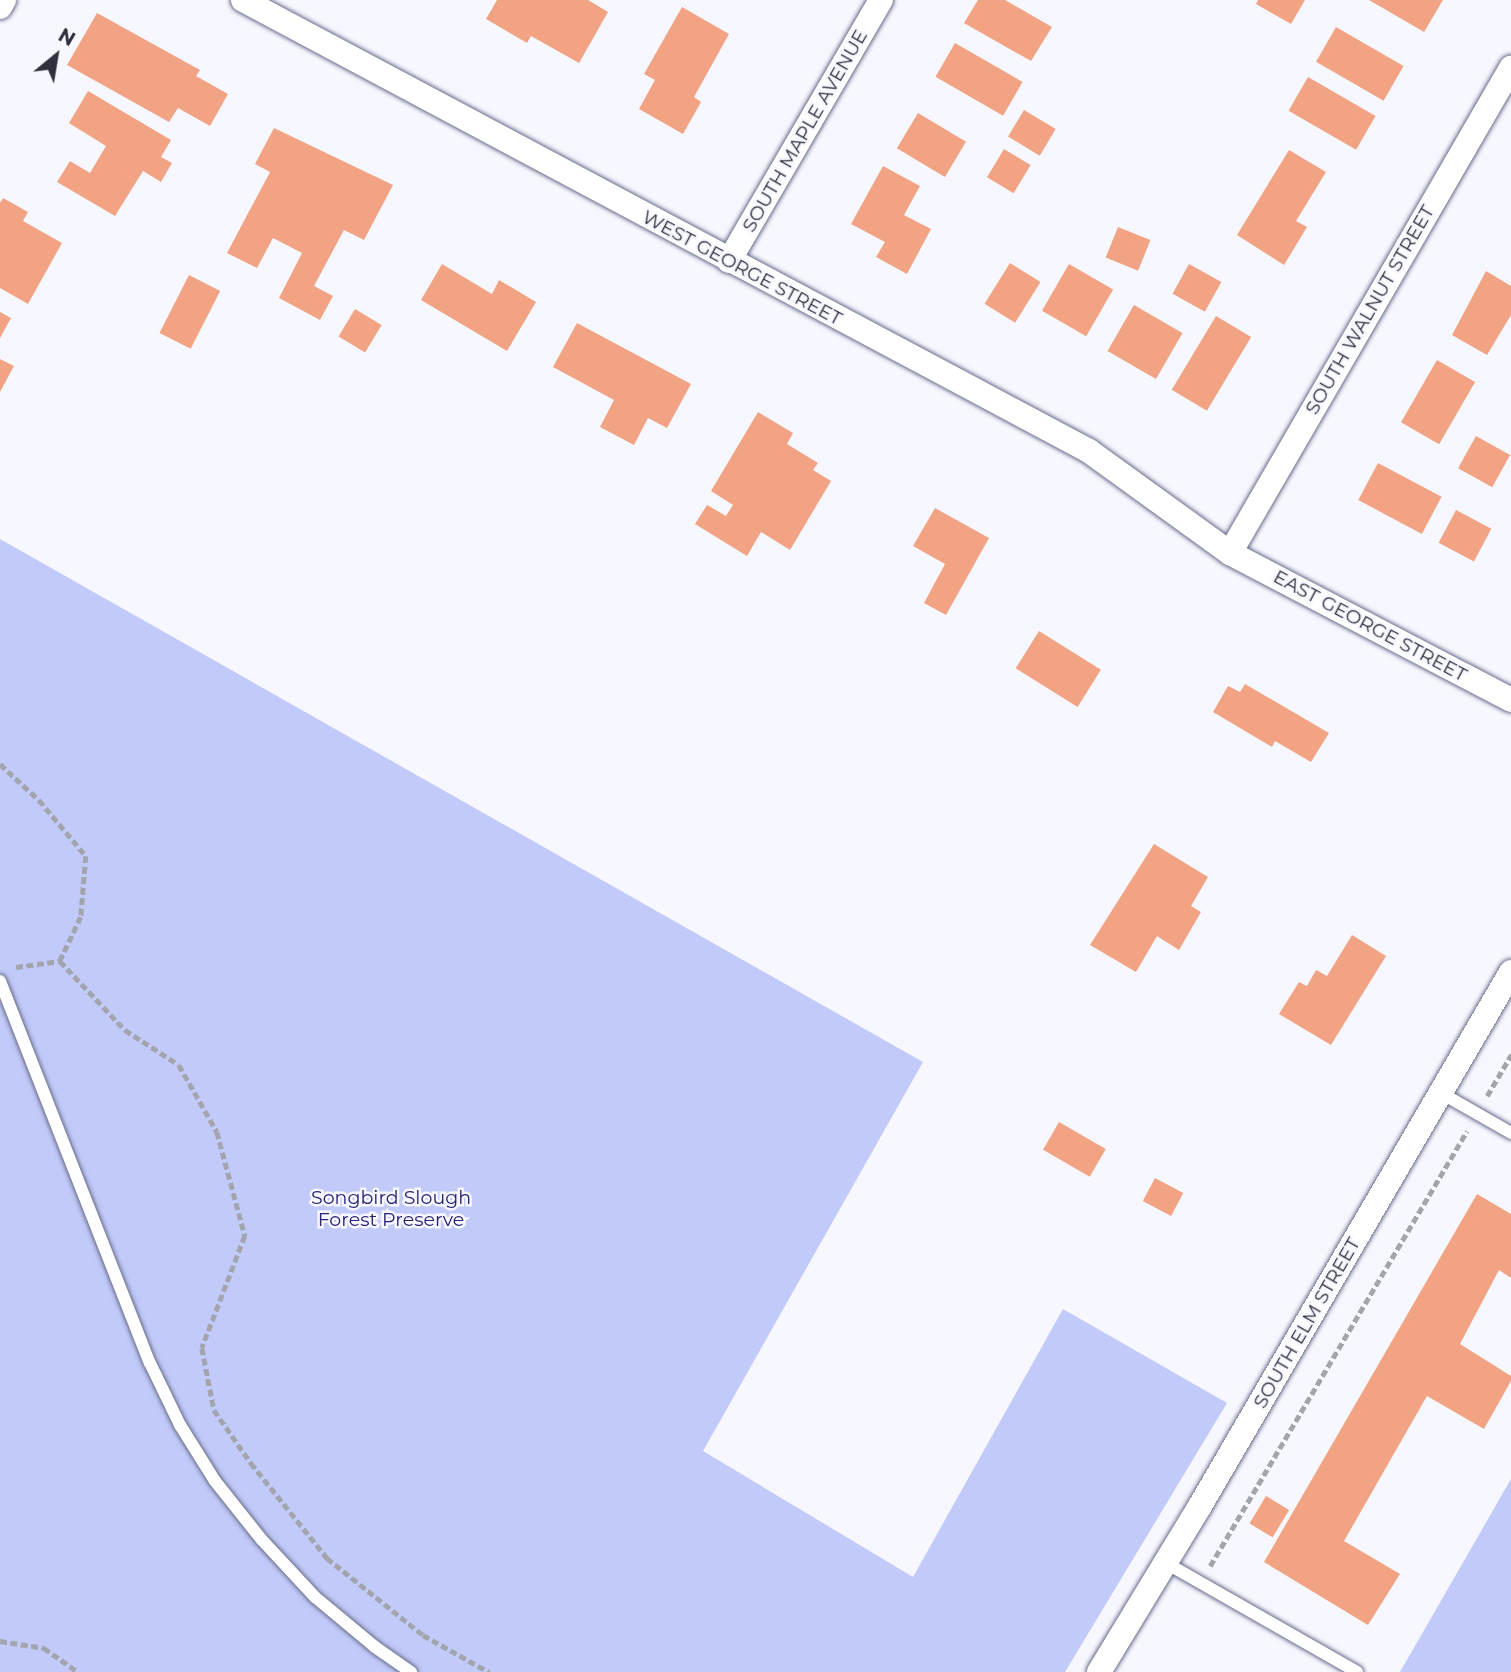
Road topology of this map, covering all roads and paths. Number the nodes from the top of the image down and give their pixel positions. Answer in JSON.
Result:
{"nodes":[{"id":1,"x":4,"y":0,"type":"edge"},
{"id":2,"x":243,"y":0,"type":"edge"},
{"id":3,"x":881,"y":0,"type":"edge"},
{"id":4,"x":0,"y":8,"type":"edge"},
{"id":5,"x":1511,"y":68,"type":"edge"},
{"id":6,"x":729,"y":261,"type":"junction"},
{"id":7,"x":1230,"y":553,"type":"junction"},
{"id":8,"x":1511,"y":700,"type":"edge"},
{"id":9,"x":0,"y":764,"type":"edge"},
{"id":10,"x":60,"y":961,"type":"junction"},
{"id":11,"x":12,"y":968,"type":"dead end"},
{"id":12,"x":1511,"y":972,"type":"edge"},
{"id":13,"x":0,"y":981,"type":"edge"},
{"id":14,"x":1511,"y":1055,"type":"edge"},
{"id":15,"x":1441,"y":1093,"type":"junction"},
{"id":16,"x":1477,"y":1114,"type":"junction"},
{"id":17,"x":1511,"y":1133,"type":"edge"},
{"id":18,"x":1166,"y":1563,"type":"junction"},
{"id":19,"x":1200,"y":1582,"type":"junction"},
{"id":20,"x":0,"y":1640,"type":"edge"},
{"id":21,"x":78,"y":1672,"type":"edge"},
{"id":22,"x":411,"y":1672,"type":"edge"},
{"id":23,"x":489,"y":1672,"type":"edge"},
{"id":24,"x":1099,"y":1672,"type":"edge"},
{"id":25,"x":1357,"y":1672,"type":"edge"}],
"edges":[{"from":1,"to":4,"type":"street"},
{"from":2,"to":6,"type":"street","name":"WEST GEORGE STREET"},
{"from":3,"to":6,"type":"street","name":"SOUTH MAPLE AVENUE"},
{"from":5,"to":7,"type":"street","name":"SOUTH WALNUT STREET"},
{"from":6,"to":7,"type":"street","name":"WEST GEORGE STREET"},
{"from":7,"to":8,"type":"street","name":"EAST GEORGE STREET"},
{"from":9,"to":10,"type":"path"},
{"from":10,"to":11,"type":"path"},
{"from":10,"to":23,"type":"path"},
{"from":12,"to":15,"type":"street","name":"SOUTH ELM STREET"},
{"from":13,"to":22,"type":"lane"},
{"from":14,"to":16,"type":"path"},
{"from":15,"to":16,"type":"lane"},
{"from":15,"to":18,"type":"street","name":"SOUTH ELM STREET"},
{"from":16,"to":17,"type":"lane"},
{"from":16,"to":19,"type":"path"},
{"from":18,"to":19,"type":"lane"},
{"from":18,"to":24,"type":"street","name":"SOUTH ELM STREET"},
{"from":19,"to":25,"type":"lane"},
{"from":20,"to":21,"type":"path"}]}
